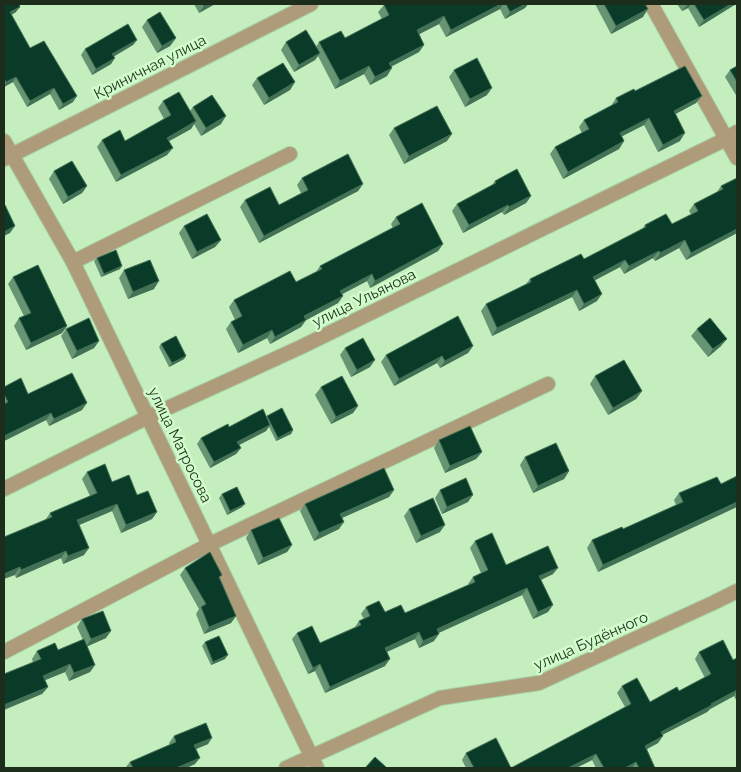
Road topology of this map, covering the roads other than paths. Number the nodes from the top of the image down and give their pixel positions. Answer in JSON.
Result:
{"nodes":[{"id":1,"x":311,"y":4,"type":"edge"},
{"id":2,"x":651,"y":4,"type":"edge"},
{"id":3,"x":732,"y":135,"type":"edge"},
{"id":4,"x":4,"y":141,"type":"edge"},
{"id":5,"x":290,"y":154,"type":"dead end"},
{"id":6,"x":8,"y":157,"type":"edge"},
{"id":7,"x":737,"y":158,"type":"edge"},
{"id":8,"x":73,"y":262,"type":"junction"},
{"id":9,"x":548,"y":384,"type":"dead end"},
{"id":10,"x":148,"y":417,"type":"junction"},
{"id":11,"x":4,"y":489,"type":"edge"},
{"id":12,"x":210,"y":544,"type":"junction"},
{"id":13,"x":737,"y":591,"type":"edge"},
{"id":14,"x":4,"y":652,"type":"edge"},
{"id":15,"x":314,"y":762,"type":"edge"},
{"id":16,"x":286,"y":768,"type":"edge"}],
"edges":[{"from":1,"to":6,"type":"street","name":"Криничная улица"},
{"from":2,"to":3,"type":"street"},
{"from":3,"to":7,"type":"street"},
{"from":3,"to":10,"type":"street","name":"улица Ульянова"},
{"from":4,"to":6,"type":"street","name":"улица Матросова"},
{"from":5,"to":8,"type":"street"},
{"from":6,"to":8,"type":"street","name":"улица Матросова"},
{"from":8,"to":10,"type":"street","name":"улица Матросова"},
{"from":9,"to":12,"type":"street"},
{"from":10,"to":11,"type":"street","name":"улица Ульянова"},
{"from":10,"to":12,"type":"street","name":"улица Матросова"},
{"from":12,"to":14,"type":"street"},
{"from":12,"to":15,"type":"street","name":"улица Матросова"},
{"from":13,"to":15,"type":"street","name":"улица Будённого"},
{"from":15,"to":16,"type":"street","name":"улица Будённого"}]}
